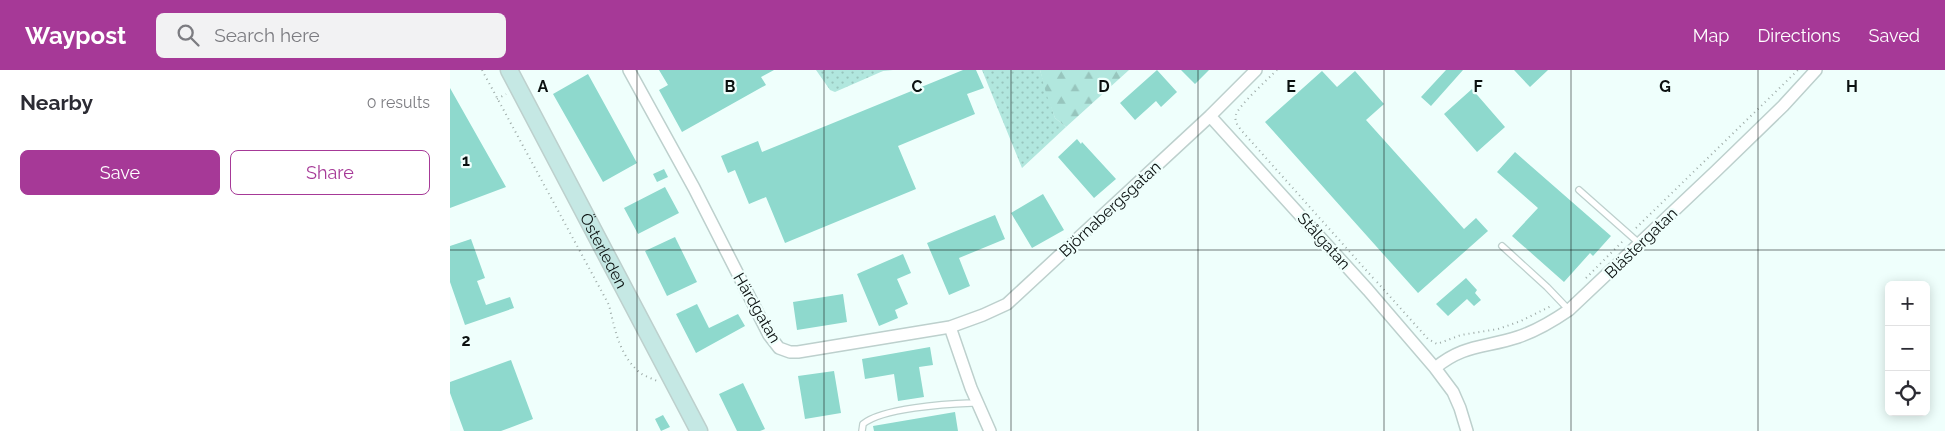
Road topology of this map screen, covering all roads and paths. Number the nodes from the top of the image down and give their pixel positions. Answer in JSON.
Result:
{"nodes":[{"id":1,"x":482,"y":70,"type":"edge"},
{"id":2,"x":509,"y":70,"type":"edge"},
{"id":3,"x":629,"y":70,"type":"edge"},
{"id":4,"x":1256,"y":70,"type":"edge"},
{"id":5,"x":1277,"y":70,"type":"edge"},
{"id":6,"x":1798,"y":70,"type":"edge"},
{"id":7,"x":1816,"y":70,"type":"edge"},
{"id":8,"x":1210,"y":116,"type":"junction"},
{"id":9,"x":1578,"y":190,"type":"dead end"},
{"id":10,"x":1629,"y":235,"type":"junction"},
{"id":11,"x":1640,"y":244,"type":"junction"},
{"id":12,"x":1502,"y":246,"type":"dead end"},
{"id":13,"x":1584,"y":280,"type":"dead end"},
{"id":14,"x":1559,"y":301,"type":"junction"},
{"id":15,"x":1569,"y":310,"type":"junction"},
{"id":16,"x":950,"y":327,"type":"junction"},
{"id":17,"x":1435,"y":368,"type":"junction"},
{"id":18,"x":660,"y":383,"type":"dead end"},
{"id":19,"x":976,"y":400,"type":"junction"},
{"id":20,"x":699,"y":431,"type":"edge"},
{"id":21,"x":862,"y":431,"type":"edge"},
{"id":22,"x":990,"y":431,"type":"edge"},
{"id":23,"x":1467,"y":431,"type":"edge"}],
"edges":[{"from":1,"to":18,"type":"path"},
{"from":2,"to":20,"type":"main road","name":"Österleden"},
{"from":3,"to":16,"type":"street","name":"Härdgatan"},
{"from":4,"to":8,"type":"street","name":"Björnabergsgatan"},
{"from":5,"to":14,"type":"path"},
{"from":6,"to":10,"type":"path"},
{"from":7,"to":11,"type":"street","name":"Blästergatan"},
{"from":8,"to":16,"type":"street","name":"Björnabergsgatan"},
{"from":8,"to":17,"type":"street","name":"Stålgatan"},
{"from":9,"to":10,"type":"lane"},
{"from":10,"to":11,"type":"lane"},
{"from":10,"to":13,"type":"path"},
{"from":11,"to":15,"type":"street","name":"Blästergatan"},
{"from":12,"to":14,"type":"lane"},
{"from":14,"to":15,"type":"lane"},
{"from":15,"to":17,"type":"street","name":"Blästergatan"},
{"from":16,"to":19,"type":"street"},
{"from":17,"to":23,"type":"street","name":"Stålgatan"},
{"from":19,"to":21,"type":"lane"},
{"from":19,"to":22,"type":"street"}]}
